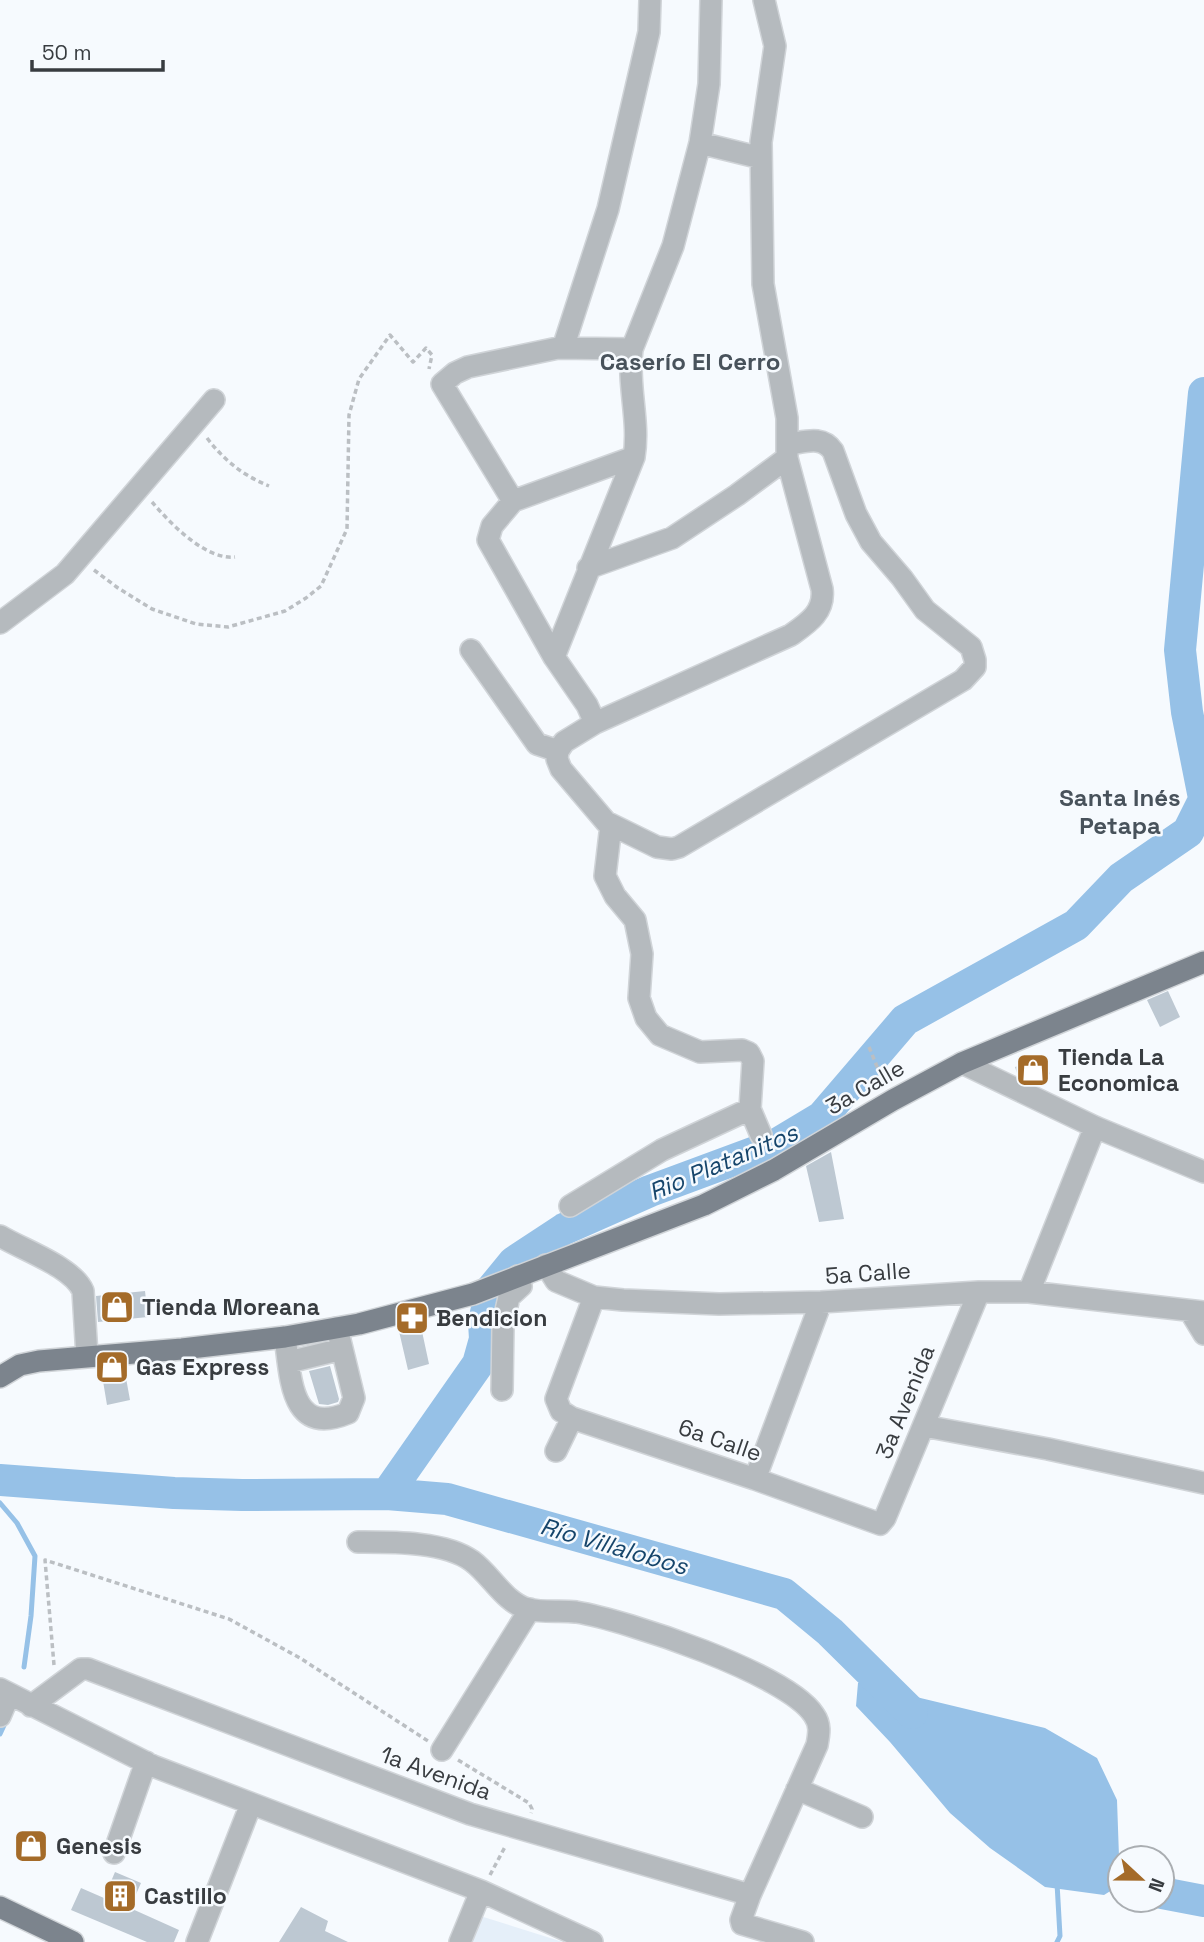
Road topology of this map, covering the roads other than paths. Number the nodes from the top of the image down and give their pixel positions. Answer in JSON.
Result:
{"nodes":[{"id":1,"x":650,"y":0,"type":"edge"},
{"id":2,"x":711,"y":0,"type":"edge"},
{"id":3,"x":764,"y":0,"type":"edge"},
{"id":4,"x":700,"y":143,"type":"junction"},
{"id":5,"x":761,"y":158,"type":"junction"},
{"id":6,"x":563,"y":348,"type":"junction"},
{"id":7,"x":632,"y":349,"type":"junction"},
{"id":8,"x":214,"y":400,"type":"dead end"},
{"id":9,"x":788,"y":451,"type":"junction"},
{"id":10,"x":634,"y":457,"type":"junction"},
{"id":11,"x":513,"y":501,"type":"junction"},
{"id":12,"x":588,"y":568,"type":"junction"},
{"id":13,"x":0,"y":623,"type":"edge"},
{"id":14,"x":471,"y":650,"type":"dead end"},
{"id":15,"x":554,"y":657,"type":"junction"},
{"id":16,"x":595,"y":723,"type":"junction"},
{"id":17,"x":558,"y":751,"type":"junction"},
{"id":18,"x":611,"y":825,"type":"junction"},
{"id":19,"x":1204,"y":962,"type":"edge"},
{"id":20,"x":962,"y":1063,"type":"junction"},
{"id":21,"x":750,"y":1109,"type":"junction"},
{"id":22,"x":1095,"y":1127,"type":"junction"},
{"id":23,"x":761,"y":1135,"type":"dead end"},
{"id":24,"x":1204,"y":1172,"type":"edge"},
{"id":25,"x":570,"y":1206,"type":"dead end"},
{"id":26,"x":0,"y":1236,"type":"edge"},
{"id":27,"x":546,"y":1265,"type":"junction"},
{"id":28,"x":516,"y":1276,"type":"junction"},
{"id":29,"x":979,"y":1292,"type":"junction"},
{"id":30,"x":1029,"y":1292,"type":"junction"},
{"id":31,"x":594,"y":1297,"type":"junction"},
{"id":32,"x":821,"y":1302,"type":"junction"},
{"id":33,"x":1197,"y":1312,"type":"edge"},
{"id":34,"x":337,"y":1328,"type":"junction"},
{"id":35,"x":1204,"y":1334,"type":"edge"},
{"id":36,"x":285,"y":1337,"type":"junction"},
{"id":37,"x":342,"y":1349,"type":"junction"},
{"id":38,"x":87,"y":1356,"type":"junction"},
{"id":39,"x":289,"y":1362,"type":"junction"},
{"id":40,"x":0,"y":1377,"type":"edge"},
{"id":41,"x":502,"y":1390,"type":"dead end"},
{"id":42,"x":572,"y":1418,"type":"junction"},
{"id":43,"x":924,"y":1426,"type":"junction"},
{"id":44,"x":556,"y":1451,"type":"dead end"},
{"id":45,"x":755,"y":1479,"type":"junction"},
{"id":46,"x":1204,"y":1483,"type":"edge"},
{"id":47,"x":874,"y":1523,"type":"joint"},
{"id":48,"x":358,"y":1542,"type":"dead end"},
{"id":49,"x":530,"y":1609,"type":"junction"},
{"id":50,"x":4,"y":1692,"type":"edge"},
{"id":51,"x":31,"y":1706,"type":"junction"},
{"id":52,"x":0,"y":1716,"type":"edge"},
{"id":53,"x":442,"y":1750,"type":"road end"},
{"id":54,"x":146,"y":1762,"type":"junction"},
{"id":55,"x":797,"y":1789,"type":"junction"},
{"id":56,"x":251,"y":1804,"type":"junction"},
{"id":57,"x":862,"y":1817,"type":"dead end"},
{"id":58,"x":114,"y":1853,"type":"dead end"},
{"id":59,"x":481,"y":1891,"type":"junction"},
{"id":60,"x":750,"y":1895,"type":"junction"},
{"id":61,"x":0,"y":1907,"type":"edge"},
{"id":62,"x":73,"y":1942,"type":"edge"},
{"id":63,"x":197,"y":1942,"type":"edge"},
{"id":64,"x":460,"y":1942,"type":"edge"},
{"id":65,"x":592,"y":1942,"type":"edge"},
{"id":66,"x":803,"y":1942,"type":"edge"}],
"edges":[{"from":1,"to":6,"type":"street"},
{"from":2,"to":4,"type":"street"},
{"from":3,"to":5,"type":"street"},
{"from":4,"to":5,"type":"street"},
{"from":4,"to":7,"type":"street"},
{"from":5,"to":9,"type":"street"},
{"from":6,"to":7,"type":"street"},
{"from":6,"to":11,"type":"street"},
{"from":7,"to":10,"type":"street"},
{"from":8,"to":13,"type":"street"},
{"from":9,"to":12,"type":"street"},
{"from":9,"to":16,"type":"street"},
{"from":9,"to":18,"type":"street"},
{"from":10,"to":11,"type":"street"},
{"from":10,"to":12,"type":"street"},
{"from":11,"to":15,"type":"street"},
{"from":12,"to":15,"type":"street"},
{"from":14,"to":17,"type":"street"},
{"from":15,"to":16,"type":"street"},
{"from":16,"to":17,"type":"street"},
{"from":17,"to":18,"type":"street"},
{"from":18,"to":21,"type":"street"},
{"from":19,"to":20,"type":"main road","name":"3a Calle"},
{"from":20,"to":22,"type":"street"},
{"from":20,"to":27,"type":"main road","name":"3a Calle"},
{"from":21,"to":23,"type":"street"},
{"from":21,"to":25,"type":"street"},
{"from":22,"to":24,"type":"street"},
{"from":22,"to":30,"type":"street"},
{"from":26,"to":38,"type":"street"},
{"from":27,"to":28,"type":"main road","name":"3a Calle"},
{"from":27,"to":31,"type":"street","name":"5a Calle"},
{"from":28,"to":34,"type":"main road"},
{"from":28,"to":41,"type":"street"},
{"from":29,"to":30,"type":"street","name":"5a Calle"},
{"from":29,"to":32,"type":"street","name":"5a Calle"},
{"from":29,"to":43,"type":"street","name":"3a Avenida"},
{"from":30,"to":33,"type":"street","name":"5a Calle"},
{"from":31,"to":32,"type":"street","name":"5a Calle"},
{"from":31,"to":42,"type":"street"},
{"from":32,"to":45,"type":"street"},
{"from":33,"to":35,"type":"street"},
{"from":34,"to":36,"type":"main road"},
{"from":34,"to":37,"type":"street"},
{"from":36,"to":38,"type":"main road"},
{"from":36,"to":39,"type":"street"},
{"from":37,"to":39,"type":"street"},
{"from":37,"to":39,"type":"street"},
{"from":38,"to":40,"type":"main road"},
{"from":42,"to":44,"type":"street"},
{"from":42,"to":45,"type":"street","name":"6a Calle"},
{"from":43,"to":46,"type":"street"},
{"from":43,"to":47,"type":"street","name":"3a Avenida"},
{"from":45,"to":47,"type":"street","name":"6a Calle"},
{"from":48,"to":49,"type":"street"},
{"from":49,"to":53,"type":"street"},
{"from":49,"to":55,"type":"street"},
{"from":50,"to":51,"type":"street"},
{"from":50,"to":52,"type":"street"},
{"from":51,"to":54,"type":"street"},
{"from":51,"to":60,"type":"street","name":"1a Avenida"},
{"from":54,"to":56,"type":"street"},
{"from":54,"to":58,"type":"street"},
{"from":55,"to":57,"type":"street"},
{"from":55,"to":60,"type":"street"},
{"from":56,"to":59,"type":"street"},
{"from":56,"to":63,"type":"street"},
{"from":59,"to":64,"type":"street"},
{"from":59,"to":65,"type":"street"},
{"from":60,"to":66,"type":"street"},
{"from":61,"to":62,"type":"main road"}]}
